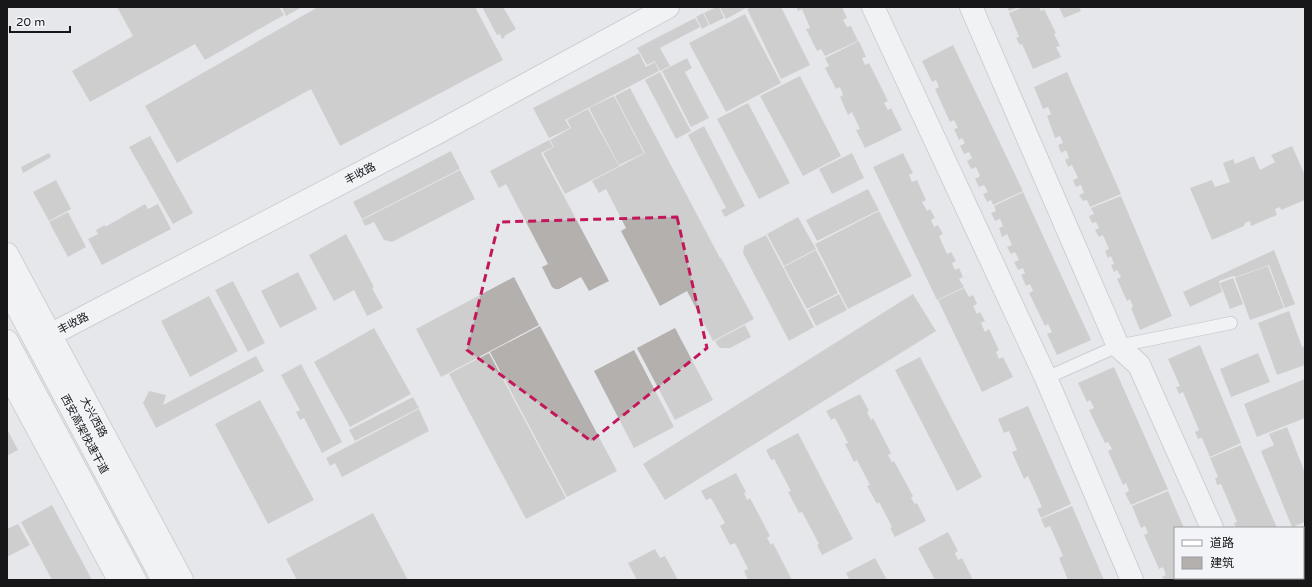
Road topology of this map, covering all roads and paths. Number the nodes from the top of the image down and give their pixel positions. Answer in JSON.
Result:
{"nodes":[{"id":1,"x":668,"y":7,"type":"edge"},
{"id":2,"x":873,"y":7,"type":"edge"},
{"id":3,"x":971,"y":7,"type":"edge"},
{"id":4,"x":7,"y":254,"type":"edge"},
{"id":5,"x":7,"y":288,"type":"edge"},
{"id":6,"x":1231,"y":323,"type":"dead end"},
{"id":7,"x":50,"y":335,"type":"junction"},
{"id":8,"x":7,"y":341,"type":"edge"},
{"id":9,"x":1118,"y":346,"type":"junction"},
{"id":10,"x":7,"y":372,"type":"edge"},
{"id":11,"x":1046,"y":378,"type":"junction"},
{"id":12,"x":1212,"y":527,"type":"edge"},
{"id":13,"x":119,"y":580,"type":"edge"},
{"id":14,"x":135,"y":580,"type":"edge"},
{"id":15,"x":162,"y":580,"type":"edge"},
{"id":16,"x":182,"y":580,"type":"edge"},
{"id":17,"x":1132,"y":580,"type":"edge"}],
"edges":[{"from":1,"to":7,"type":"main road","name":"丰收路"},
{"from":2,"to":11,"type":"main road"},
{"from":3,"to":9,"type":"main road"},
{"from":4,"to":7,"type":"main road","name":"大兴西路"},
{"from":5,"to":15,"type":"main road","name":"西安高架快速干道"},
{"from":6,"to":9,"type":"lane"},
{"from":7,"to":16,"type":"main road","name":"大兴西路"},
{"from":8,"to":14,"type":"main road"},
{"from":9,"to":11,"type":"lane"},
{"from":9,"to":12,"type":"main road"},
{"from":10,"to":13,"type":"main road"},
{"from":11,"to":17,"type":"main road"}]}
